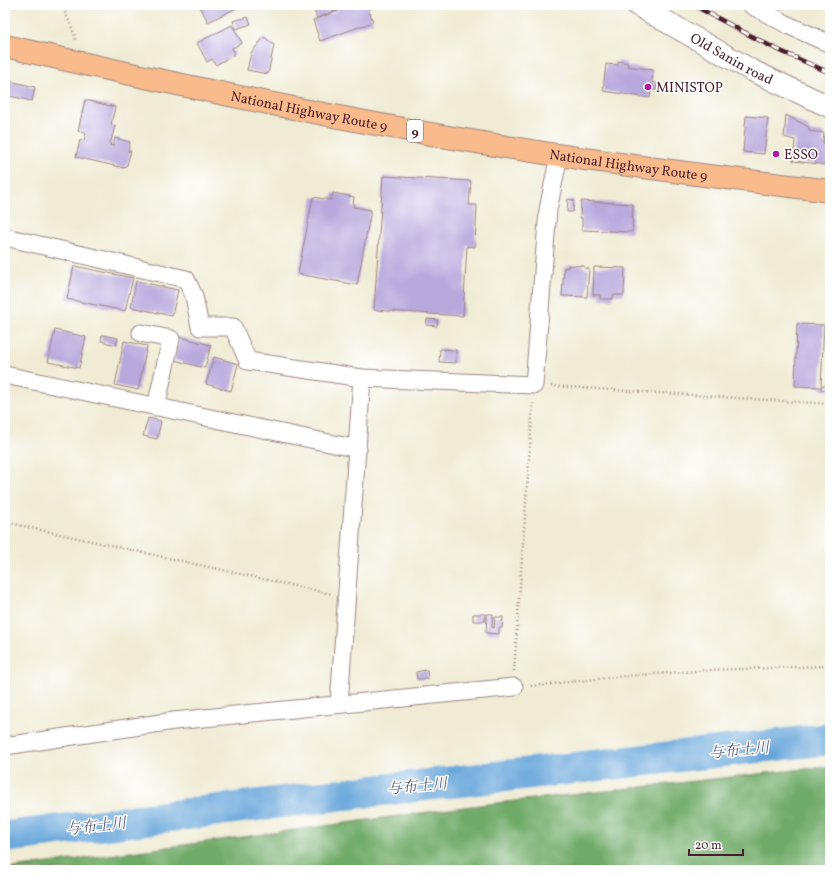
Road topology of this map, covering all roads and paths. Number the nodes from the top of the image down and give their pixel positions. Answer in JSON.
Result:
{"nodes":[{"id":1,"x":62,"y":5,"type":"edge"},
{"id":2,"x":636,"y":5,"type":"edge"},
{"id":3,"x":751,"y":5,"type":"edge"},
{"id":4,"x":830,"y":44,"type":"edge"},
{"id":5,"x":5,"y":46,"type":"edge"},
{"id":6,"x":81,"y":63,"type":"junction"},
{"id":7,"x":830,"y":107,"type":"edge"},
{"id":8,"x":560,"y":155,"type":"junction"},
{"id":9,"x":830,"y":191,"type":"edge"},
{"id":10,"x":5,"y":237,"type":"edge"},
{"id":11,"x":141,"y":333,"type":"dead end"},
{"id":12,"x":5,"y":375,"type":"edge"},
{"id":13,"x":362,"y":378,"type":"junction"},
{"id":14,"x":534,"y":385,"type":"junction"},
{"id":15,"x":830,"y":404,"type":"edge"},
{"id":16,"x":156,"y":407,"type":"junction"},
{"id":17,"x":358,"y":449,"type":"junction"},
{"id":18,"x":5,"y":522,"type":"edge"},
{"id":19,"x":347,"y":597,"type":"junction"},
{"id":20,"x":830,"y":666,"type":"edge"},
{"id":21,"x":514,"y":687,"type":"junction"},
{"id":22,"x":339,"y":704,"type":"junction"},
{"id":23,"x":5,"y":746,"type":"edge"}],
"edges":[{"from":1,"to":6,"type":"path"},
{"from":2,"to":7,"type":"street","name":"Old Sanin road"},
{"from":3,"to":4,"type":"street"},
{"from":5,"to":6,"type":"highway","name":"National Highway Route 9","number":"9"},
{"from":6,"to":8,"type":"highway","name":"National Highway Route 9","number":"9"},
{"from":8,"to":9,"type":"highway","name":"National Highway Route 9","number":"9"},
{"from":8,"to":14,"type":"street"},
{"from":10,"to":13,"type":"street"},
{"from":11,"to":16,"type":"street"},
{"from":12,"to":16,"type":"street"},
{"from":13,"to":14,"type":"street"},
{"from":13,"to":17,"type":"street"},
{"from":14,"to":15,"type":"path"},
{"from":14,"to":21,"type":"path"},
{"from":16,"to":17,"type":"street"},
{"from":17,"to":19,"type":"street"},
{"from":18,"to":19,"type":"path"},
{"from":19,"to":22,"type":"street"},
{"from":20,"to":21,"type":"path"},
{"from":21,"to":22,"type":"street"},
{"from":22,"to":23,"type":"street"}]}
